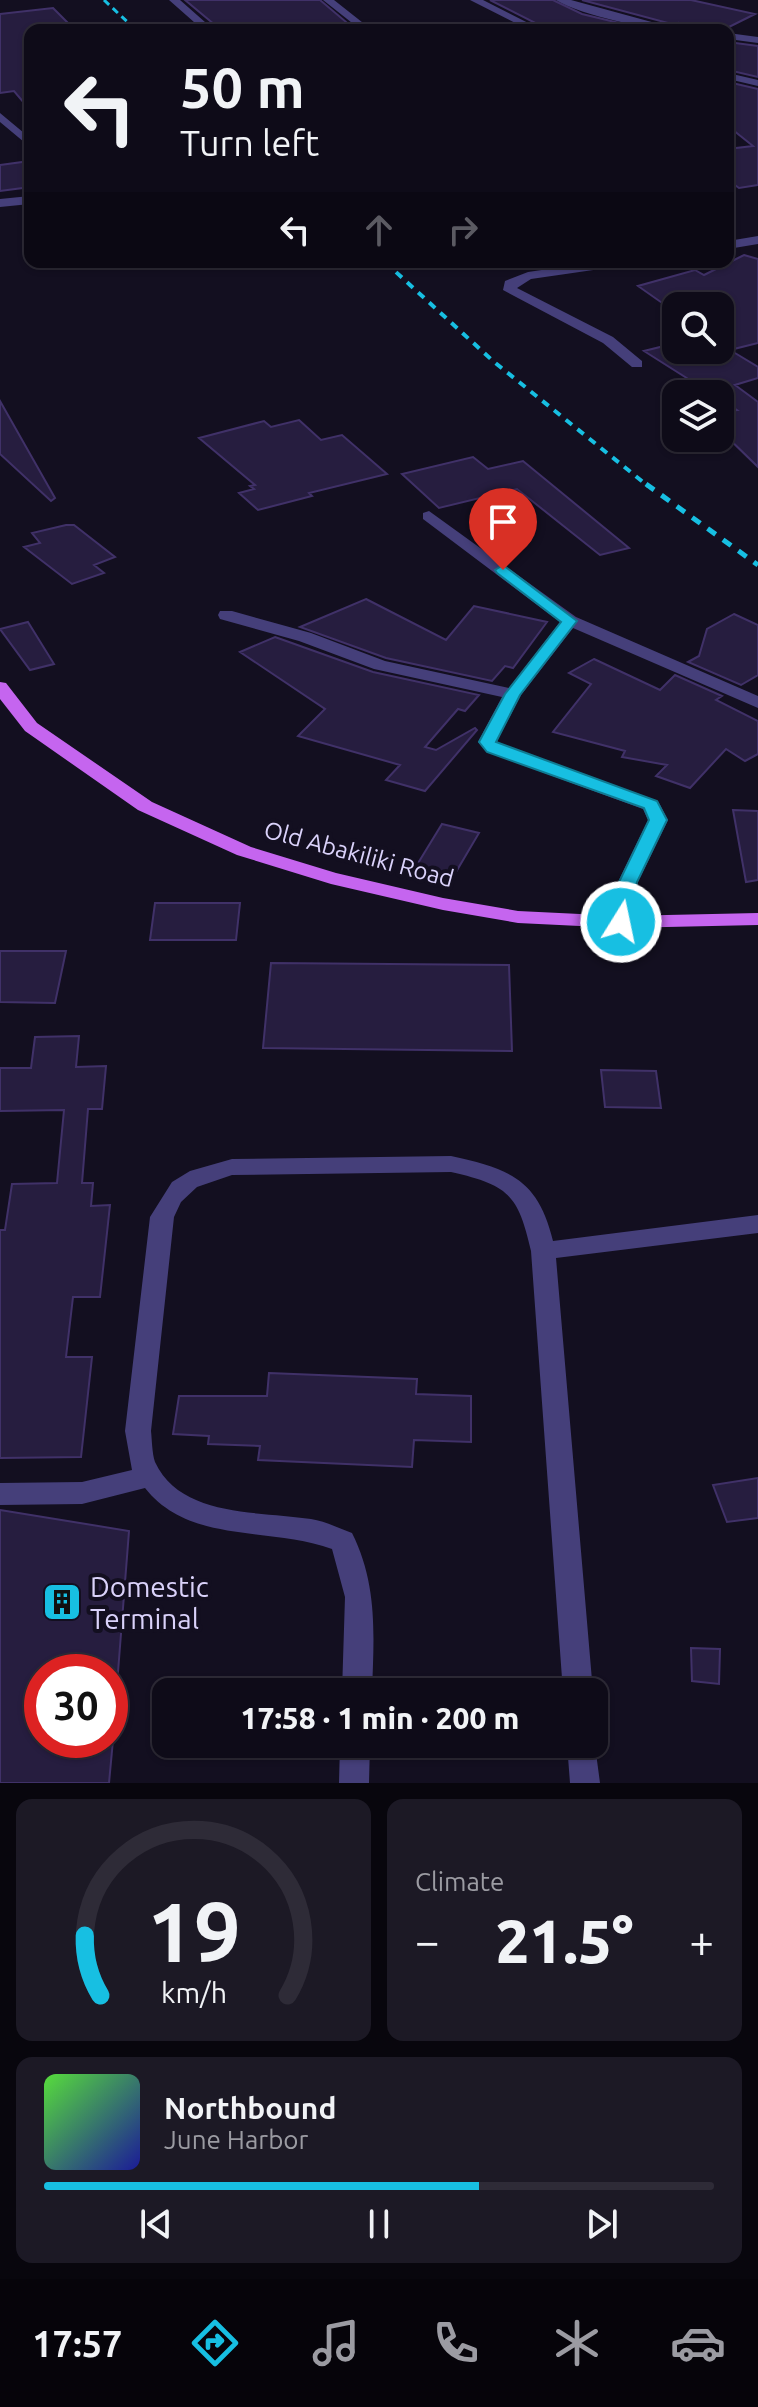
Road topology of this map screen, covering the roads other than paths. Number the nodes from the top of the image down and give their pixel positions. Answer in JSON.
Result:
{"nodes":[{"id":1,"x":174,"y":0,"type":"edge"},
{"id":2,"x":328,"y":0,"type":"edge"},
{"id":3,"x":475,"y":0,"type":"edge"},
{"id":4,"x":561,"y":0,"type":"edge"},
{"id":5,"x":202,"y":24,"type":"edge"},
{"id":6,"x":359,"y":24,"type":"edge"},
{"id":7,"x":525,"y":24,"type":"edge"},
{"id":8,"x":647,"y":24,"type":"edge"},
{"id":9,"x":734,"y":37,"type":"edge"},
{"id":10,"x":758,"y":40,"type":"edge"},
{"id":11,"x":734,"y":77,"type":"edge"},
{"id":12,"x":758,"y":83,"type":"edge"},
{"id":13,"x":0,"y":116,"type":"edge"},
{"id":14,"x":24,"y":138,"type":"edge"},
{"id":15,"x":24,"y":201,"type":"edge"},
{"id":16,"x":0,"y":203,"type":"edge"},
{"id":17,"x":758,"y":240,"type":"edge"},
{"id":18,"x":734,"y":244,"type":"edge"},
{"id":19,"x":581,"y":268,"type":"edge"},
{"id":20,"x":637,"y":364,"type":"dead end"},
{"id":21,"x":429,"y":516,"type":"dead end"},
{"id":22,"x":226,"y":615,"type":"dead end"},
{"id":23,"x":570,"y":621,"type":"junction"},
{"id":24,"x":0,"y":687,"type":"edge"},
{"id":25,"x":513,"y":694,"type":"junction"},
{"id":26,"x":758,"y":703,"type":"edge"},
{"id":27,"x":758,"y":919,"type":"edge"},
{"id":28,"x":621,"y":922,"type":"junction"},
{"id":29,"x":758,"y":1224,"type":"edge"},
{"id":30,"x":543,"y":1251,"type":"junction"},
{"id":31,"x":151,"y":1476,"type":"junction"},
{"id":32,"x":0,"y":1494,"type":"edge"},
{"id":33,"x":357,"y":1678,"type":"edge"},
{"id":34,"x":577,"y":1678,"type":"edge"},
{"id":35,"x":355,"y":1758,"type":"edge"},
{"id":36,"x":583,"y":1758,"type":"edge"},
{"id":37,"x":354,"y":1783,"type":"edge"},
{"id":38,"x":585,"y":1783,"type":"edge"}],
"edges":[{"from":1,"to":5,"type":"street"},
{"from":2,"to":6,"type":"street"},
{"from":3,"to":7,"type":"street"},
{"from":4,"to":8,"type":"street"},
{"from":9,"to":10,"type":"street"},
{"from":11,"to":12,"type":"street"},
{"from":13,"to":14,"type":"street"},
{"from":15,"to":16,"type":"street"},
{"from":17,"to":18,"type":"street"},
{"from":19,"to":20,"type":"street"},
{"from":21,"to":23,"type":"street"},
{"from":22,"to":25,"type":"street"},
{"from":23,"to":25,"type":"street"},
{"from":23,"to":26,"type":"street"},
{"from":24,"to":28,"type":"main road","name":"Old Abakiliki Road"},
{"from":25,"to":28,"type":"street"},
{"from":27,"to":28,"type":"main road","name":"Old Abakiliki Road"},
{"from":29,"to":30,"type":"street"},
{"from":30,"to":31,"type":"street"},
{"from":30,"to":34,"type":"street"},
{"from":31,"to":32,"type":"street"},
{"from":31,"to":33,"type":"street"},
{"from":35,"to":37,"type":"street"},
{"from":36,"to":38,"type":"street"}]}
